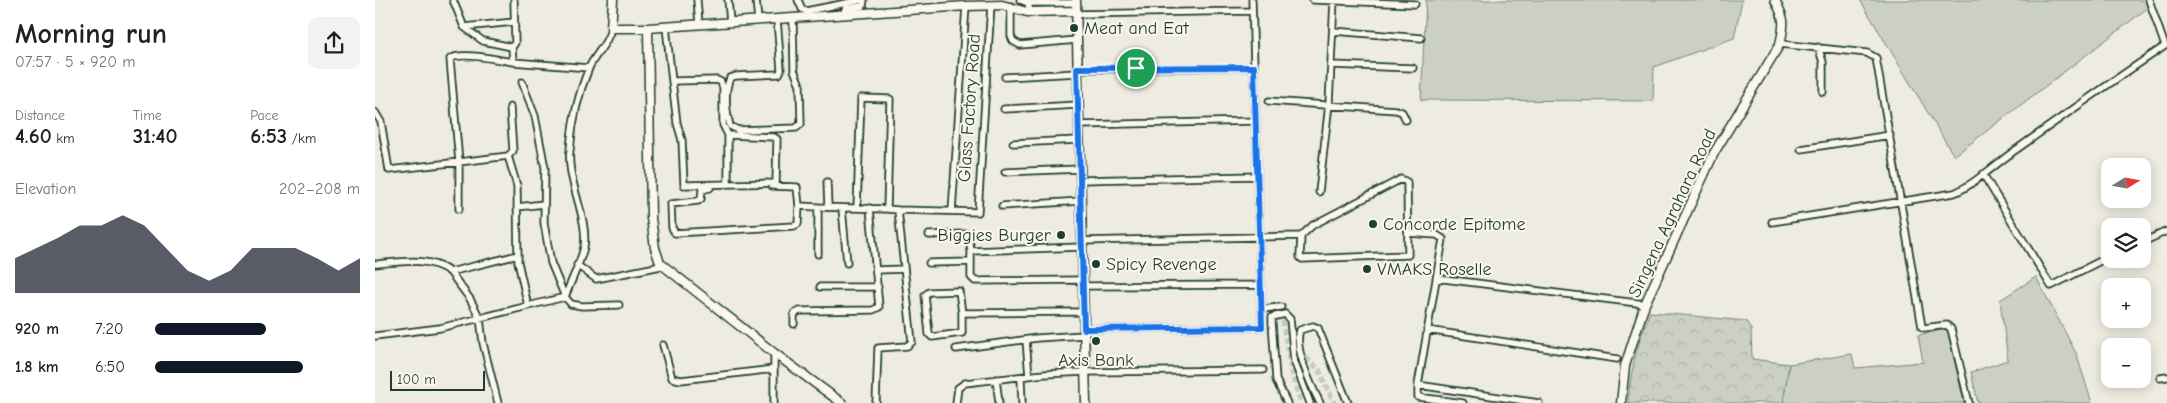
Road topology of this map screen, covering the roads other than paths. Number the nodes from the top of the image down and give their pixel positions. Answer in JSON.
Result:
{"nodes":[{"id":1,"x":455,"y":0,"type":"edge"},
{"id":2,"x":514,"y":0,"type":"edge"},
{"id":3,"x":613,"y":0,"type":"edge"},
{"id":4,"x":697,"y":0,"type":"edge"},
{"id":5,"x":728,"y":0,"type":"edge"},
{"id":6,"x":755,"y":0,"type":"edge"},
{"id":7,"x":798,"y":0,"type":"edge"},
{"id":8,"x":863,"y":0,"type":"edge"},
{"id":9,"x":1020,"y":0,"type":"edge"},
{"id":10,"x":1251,"y":0,"type":"edge"},
{"id":11,"x":1313,"y":0,"type":"edge"},
{"id":12,"x":1775,"y":0,"type":"edge"},
{"id":13,"x":2149,"y":0,"type":"edge"},
{"id":14,"x":1334,"y":1,"type":"edge"},
{"id":15,"x":1028,"y":2,"type":"edge"},
{"id":16,"x":1042,"y":2,"type":"edge"},
{"id":17,"x":1415,"y":4,"type":"dead end"},
{"id":18,"x":991,"y":5,"type":"junction"},
{"id":19,"x":966,"y":6,"type":"junction"},
{"id":20,"x":1011,"y":6,"type":"junction"},
{"id":21,"x":1076,"y":7,"type":"edge"},
{"id":22,"x":1252,"y":11,"type":"junction"},
{"id":23,"x":1030,"y":12,"type":"junction"},
{"id":24,"x":843,"y":14,"type":"junction"},
{"id":25,"x":793,"y":18,"type":"junction"},
{"id":26,"x":777,"y":19,"type":"junction"},
{"id":27,"x":758,"y":20,"type":"junction"},
{"id":28,"x":514,"y":22,"type":"junction"},
{"id":29,"x":730,"y":22,"type":"junction"},
{"id":30,"x":699,"y":24,"type":"junction"},
{"id":31,"x":666,"y":26,"type":"junction"},
{"id":32,"x":463,"y":27,"type":"junction"},
{"id":33,"x":611,"y":28,"type":"junction"},
{"id":34,"x":649,"y":28,"type":"junction"},
{"id":35,"x":1333,"y":31,"type":"junction"},
{"id":36,"x":1421,"y":38,"type":"dead end"},
{"id":37,"x":1077,"y":40,"type":"junction"},
{"id":38,"x":1780,"y":44,"type":"junction"},
{"id":39,"x":512,"y":47,"type":"junction"},
{"id":40,"x":1818,"y":47,"type":"junction"},
{"id":41,"x":513,"y":62,"type":"junction"},
{"id":42,"x":1331,"y":65,"type":"junction"},
{"id":43,"x":1254,"y":67,"type":"junction"},
{"id":44,"x":589,"y":68,"type":"junction"},
{"id":45,"x":1413,"y":68,"type":"dead end"},
{"id":46,"x":1077,"y":71,"type":"junction"},
{"id":47,"x":1005,"y":77,"type":"dead end"},
{"id":48,"x":672,"y":81,"type":"junction"},
{"id":49,"x":522,"y":82,"type":"dead end"},
{"id":50,"x":1823,"y":92,"type":"dead end"},
{"id":51,"x":1269,"y":101,"type":"dead end"},
{"id":52,"x":1329,"y":104,"type":"junction"},
{"id":53,"x":1078,"y":105,"type":"junction"},
{"id":54,"x":510,"y":107,"type":"dead end"},
{"id":55,"x":1004,"y":109,"type":"dead end"},
{"id":56,"x":375,"y":112,"type":"edge"},
{"id":57,"x":1406,"y":120,"type":"dead end"},
{"id":58,"x":1255,"y":121,"type":"junction"},
{"id":59,"x":1079,"y":125,"type":"junction"},
{"id":60,"x":728,"y":135,"type":"junction"},
{"id":61,"x":1890,"y":135,"type":"junction"},
{"id":62,"x":1079,"y":140,"type":"junction"},
{"id":63,"x":1013,"y":143,"type":"dead end"},
{"id":64,"x":1801,"y":149,"type":"dead end"},
{"id":65,"x":508,"y":156,"type":"junction"},
{"id":66,"x":459,"y":162,"type":"junction"},
{"id":67,"x":1080,"y":169,"type":"junction"},
{"id":68,"x":1005,"y":172,"type":"dead end"},
{"id":69,"x":1983,"y":174,"type":"junction"},
{"id":70,"x":1257,"y":176,"type":"junction"},
{"id":71,"x":1080,"y":180,"type":"junction"},
{"id":72,"x":827,"y":182,"type":"dead end"},
{"id":73,"x":729,"y":184,"type":"junction"},
{"id":74,"x":1319,"y":192,"type":"dead end"},
{"id":75,"x":1081,"y":201,"type":"junction"},
{"id":76,"x":1901,"y":201,"type":"junction"},
{"id":77,"x":544,"y":204,"type":"junction"},
{"id":78,"x":799,"y":206,"type":"junction"},
{"id":79,"x":1001,"y":206,"type":"dead end"},
{"id":80,"x":517,"y":207,"type":"junction"},
{"id":81,"x":818,"y":207,"type":"junction"},
{"id":82,"x":828,"y":207,"type":"junction"},
{"id":83,"x":842,"y":208,"type":"junction"},
{"id":84,"x":857,"y":208,"type":"junction"},
{"id":85,"x":870,"y":208,"type":"junction"},
{"id":86,"x":459,"y":209,"type":"dead end"},
{"id":87,"x":887,"y":209,"type":"junction"},
{"id":88,"x":898,"y":210,"type":"junction"},
{"id":89,"x":952,"y":211,"type":"junction"},
{"id":90,"x":1772,"y":222,"type":"dead end"},
{"id":91,"x":2167,"y":231,"type":"edge"},
{"id":92,"x":1408,"y":233,"type":"junction"},
{"id":93,"x":929,"y":235,"type":"dead end"},
{"id":94,"x":1301,"y":236,"type":"junction"},
{"id":95,"x":1259,"y":237,"type":"junction"},
{"id":96,"x":2151,"y":238,"type":"edge"},
{"id":97,"x":1082,"y":244,"type":"junction"},
{"id":98,"x":971,"y":251,"type":"junction"},
{"id":99,"x":818,"y":254,"type":"dead end"},
{"id":100,"x":518,"y":255,"type":"junction"},
{"id":101,"x":2101,"y":261,"type":"edge"},
{"id":102,"x":847,"y":262,"type":"dead end"},
{"id":103,"x":971,"y":262,"type":"junction"},
{"id":104,"x":929,"y":263,"type":"dead end"},
{"id":105,"x":375,"y":264,"type":"edge"},
{"id":106,"x":577,"y":265,"type":"junction"},
{"id":107,"x":661,"y":266,"type":"junction"},
{"id":108,"x":905,"y":269,"type":"junction"},
{"id":109,"x":877,"y":270,"type":"junction"},
{"id":110,"x":450,"y":272,"type":"junction"},
{"id":111,"x":1436,"y":278,"type":"junction"},
{"id":112,"x":1083,"y":283,"type":"junction"},
{"id":113,"x":1261,"y":285,"type":"junction"},
{"id":114,"x":878,"y":287,"type":"junction"},
{"id":115,"x":820,"y":288,"type":"dead end"},
{"id":116,"x":565,"y":297,"type":"junction"},
{"id":117,"x":1645,"y":304,"type":"junction"},
{"id":118,"x":619,"y":305,"type":"dead end"},
{"id":119,"x":527,"y":306,"type":"junction"},
{"id":120,"x":1281,"y":307,"type":"dead end"},
{"id":121,"x":1262,"y":308,"type":"junction"},
{"id":122,"x":1083,"y":312,"type":"junction"},
{"id":123,"x":962,"y":313,"type":"junction"},
{"id":124,"x":480,"y":318,"type":"junction"},
{"id":125,"x":793,"y":324,"type":"dead end"},
{"id":126,"x":1427,"y":330,"type":"junction"},
{"id":127,"x":1084,"y":332,"type":"junction"},
{"id":128,"x":375,"y":336,"type":"edge"},
{"id":129,"x":1026,"y":340,"type":"junction"},
{"id":130,"x":663,"y":345,"type":"dead end"},
{"id":131,"x":1296,"y":347,"type":"junction"},
{"id":132,"x":956,"y":349,"type":"dead end"},
{"id":133,"x":774,"y":353,"type":"junction"},
{"id":134,"x":1617,"y":359,"type":"dead end"},
{"id":135,"x":774,"y":369,"type":"junction"},
{"id":136,"x":1263,"y":370,"type":"dead end"},
{"id":137,"x":1085,"y":372,"type":"junction"},
{"id":138,"x":1029,"y":376,"type":"junction"},
{"id":139,"x":1021,"y":378,"type":"junction"},
{"id":140,"x":996,"y":379,"type":"junction"},
{"id":141,"x":1418,"y":385,"type":"junction"},
{"id":142,"x":956,"y":401,"type":"edge"},
{"id":143,"x":498,"y":403,"type":"edge"},
{"id":144,"x":774,"y":403,"type":"edge"},
{"id":145,"x":842,"y":403,"type":"edge"},
{"id":146,"x":876,"y":403,"type":"edge"},
{"id":147,"x":999,"y":403,"type":"edge"},
{"id":148,"x":1022,"y":403,"type":"edge"},
{"id":149,"x":1086,"y":403,"type":"edge"},
{"id":150,"x":1287,"y":403,"type":"edge"},
{"id":151,"x":1310,"y":403,"type":"edge"},
{"id":152,"x":1320,"y":403,"type":"edge"},
{"id":153,"x":1348,"y":403,"type":"edge"},
{"id":154,"x":1463,"y":403,"type":"edge"},
{"id":155,"x":1539,"y":403,"type":"edge"},
{"id":156,"x":1621,"y":403,"type":"edge"},
{"id":157,"x":1969,"y":403,"type":"edge"}],
"edges":[{"from":1,"to":32,"type":"street"},
{"from":2,"to":28,"type":"street"},
{"from":3,"to":33,"type":"street"},
{"from":4,"to":30,"type":"street"},
{"from":5,"to":29,"type":"street"},
{"from":6,"to":27,"type":"street"},
{"from":7,"to":8,"type":"street"},
{"from":8,"to":24,"type":"street"},
{"from":9,"to":15,"type":"street"},
{"from":10,"to":22,"type":"street"},
{"from":11,"to":14,"type":"street"},
{"from":12,"to":38,"type":"street","name":"Singena Agrahara Road"},
{"from":13,"to":69,"type":"street"},
{"from":14,"to":17,"type":"street"},
{"from":14,"to":35,"type":"street"},
{"from":15,"to":16,"type":"street"},
{"from":15,"to":23,"type":"street"},
{"from":16,"to":21,"type":"street"},
{"from":18,"to":19,"type":"street"},
{"from":18,"to":20,"type":"street"},
{"from":18,"to":89,"type":"street","name":"Glass Factory Road"},
{"from":19,"to":24,"type":"street"},
{"from":19,"to":89,"type":"street","name":"Glass Factory Road"},
{"from":20,"to":23,"type":"street"},
{"from":20,"to":37,"type":"street"},
{"from":21,"to":22,"type":"street"},
{"from":21,"to":23,"type":"street"},
{"from":21,"to":37,"type":"street"},
{"from":22,"to":43,"type":"street"},
{"from":24,"to":25,"type":"street"},
{"from":25,"to":26,"type":"street"},
{"from":25,"to":26,"type":"street"},
{"from":26,"to":27,"type":"street"},
{"from":27,"to":29,"type":"street"},
{"from":28,"to":32,"type":"street"},
{"from":28,"to":39,"type":"street"},
{"from":29,"to":30,"type":"street"},
{"from":30,"to":31,"type":"street"},
{"from":31,"to":34,"type":"street"},
{"from":31,"to":48,"type":"street"},
{"from":32,"to":39,"type":"street"},
{"from":33,"to":34,"type":"street"},
{"from":33,"to":44,"type":"street"},
{"from":34,"to":107,"type":"street"},
{"from":35,"to":36,"type":"street"},
{"from":35,"to":42,"type":"street"},
{"from":37,"to":46,"type":"street"},
{"from":38,"to":40,"type":"street"},
{"from":38,"to":117,"type":"street","name":"Singena Agrahara Road"},
{"from":39,"to":41,"type":"street"},
{"from":40,"to":50,"type":"street"},
{"from":40,"to":61,"type":"street"},
{"from":41,"to":44,"type":"street"},
{"from":41,"to":66,"type":"street"},
{"from":42,"to":45,"type":"street"},
{"from":42,"to":52,"type":"street"},
{"from":43,"to":46,"type":"street"},
{"from":43,"to":58,"type":"street"},
{"from":44,"to":106,"type":"street"},
{"from":46,"to":47,"type":"street"},
{"from":46,"to":53,"type":"street"},
{"from":48,"to":60,"type":"street"},
{"from":48,"to":73,"type":"street"},
{"from":49,"to":77,"type":"street"},
{"from":51,"to":52,"type":"street"},
{"from":52,"to":57,"type":"street"},
{"from":52,"to":74,"type":"street"},
{"from":53,"to":55,"type":"street"},
{"from":53,"to":59,"type":"street"},
{"from":54,"to":65,"type":"street"},
{"from":56,"to":66,"type":"street"},
{"from":58,"to":59,"type":"street"},
{"from":58,"to":70,"type":"street"},
{"from":59,"to":62,"type":"street"},
{"from":60,"to":73,"type":"street"},
{"from":60,"to":73,"type":"street"},
{"from":61,"to":64,"type":"street"},
{"from":61,"to":76,"type":"street"},
{"from":62,"to":63,"type":"street"},
{"from":62,"to":67,"type":"street"},
{"from":65,"to":66,"type":"street"},
{"from":65,"to":80,"type":"street"},
{"from":66,"to":86,"type":"street"},
{"from":67,"to":68,"type":"street"},
{"from":67,"to":71,"type":"street"},
{"from":69,"to":76,"type":"street"},
{"from":69,"to":101,"type":"street"},
{"from":70,"to":71,"type":"street"},
{"from":70,"to":95,"type":"street"},
{"from":71,"to":75,"type":"street"},
{"from":72,"to":82,"type":"street"},
{"from":75,"to":79,"type":"street"},
{"from":75,"to":97,"type":"street"},
{"from":76,"to":90,"type":"street"},
{"from":76,"to":157,"type":"street"},
{"from":77,"to":80,"type":"street"},
{"from":77,"to":116,"type":"street"},
{"from":78,"to":78,"type":"street"},
{"from":78,"to":81,"type":"street"},
{"from":80,"to":100,"type":"street"},
{"from":81,"to":82,"type":"street"},
{"from":81,"to":99,"type":"street"},
{"from":82,"to":83,"type":"street"},
{"from":83,"to":84,"type":"street"},
{"from":83,"to":102,"type":"street"},
{"from":84,"to":85,"type":"street"},
{"from":84,"to":87,"type":"street"},
{"from":85,"to":87,"type":"street"},
{"from":85,"to":109,"type":"street"},
{"from":87,"to":88,"type":"street"},
{"from":88,"to":89,"type":"street"},
{"from":88,"to":108,"type":"street"},
{"from":91,"to":96,"type":"street"},
{"from":92,"to":94,"type":"street"},
{"from":92,"to":94,"type":"street"},
{"from":92,"to":111,"type":"street"},
{"from":93,"to":98,"type":"street"},
{"from":94,"to":95,"type":"street"},
{"from":95,"to":97,"type":"street"},
{"from":95,"to":113,"type":"street"},
{"from":97,"to":98,"type":"street"},
{"from":97,"to":112,"type":"street"},
{"from":98,"to":103,"type":"street"},
{"from":100,"to":110,"type":"street"},
{"from":100,"to":119,"type":"street"},
{"from":103,"to":104,"type":"street"},
{"from":103,"to":112,"type":"street"},
{"from":105,"to":110,"type":"street"},
{"from":106,"to":107,"type":"street"},
{"from":106,"to":116,"type":"street"},
{"from":107,"to":133,"type":"street"},
{"from":108,"to":109,"type":"street"},
{"from":108,"to":146,"type":"street"},
{"from":109,"to":114,"type":"street"},
{"from":110,"to":124,"type":"street"},
{"from":111,"to":117,"type":"street"},
{"from":111,"to":126,"type":"street"},
{"from":112,"to":113,"type":"street"},
{"from":112,"to":122,"type":"street"},
{"from":113,"to":121,"type":"street"},
{"from":114,"to":115,"type":"street"},
{"from":114,"to":125,"type":"street"},
{"from":116,"to":118,"type":"street"},
{"from":116,"to":119,"type":"street"},
{"from":117,"to":156,"type":"street","name":"Singena Agrahara Road"},
{"from":119,"to":124,"type":"street"},
{"from":120,"to":121,"type":"street"},
{"from":121,"to":127,"type":"street"},
{"from":122,"to":123,"type":"street"},
{"from":122,"to":127,"type":"street"},
{"from":123,"to":123,"type":"street"},
{"from":124,"to":128,"type":"street"},
{"from":124,"to":143,"type":"street"},
{"from":126,"to":134,"type":"street"},
{"from":126,"to":141,"type":"street"},
{"from":127,"to":129,"type":"street"},
{"from":127,"to":137,"type":"street"},
{"from":129,"to":132,"type":"street"},
{"from":129,"to":138,"type":"street"},
{"from":130,"to":135,"type":"street"},
{"from":131,"to":150,"type":"street"},
{"from":131,"to":151,"type":"street"},
{"from":131,"to":152,"type":"street"},
{"from":131,"to":153,"type":"street"},
{"from":133,"to":135,"type":"street"},
{"from":133,"to":145,"type":"street"},
{"from":135,"to":144,"type":"street"},
{"from":136,"to":137,"type":"street"},
{"from":137,"to":138,"type":"street"},
{"from":137,"to":149,"type":"street"},
{"from":138,"to":139,"type":"street"},
{"from":139,"to":140,"type":"street"},
{"from":139,"to":148,"type":"street"},
{"from":140,"to":142,"type":"street"},
{"from":140,"to":147,"type":"street"},
{"from":141,"to":154,"type":"street"},
{"from":141,"to":155,"type":"street"}]}
